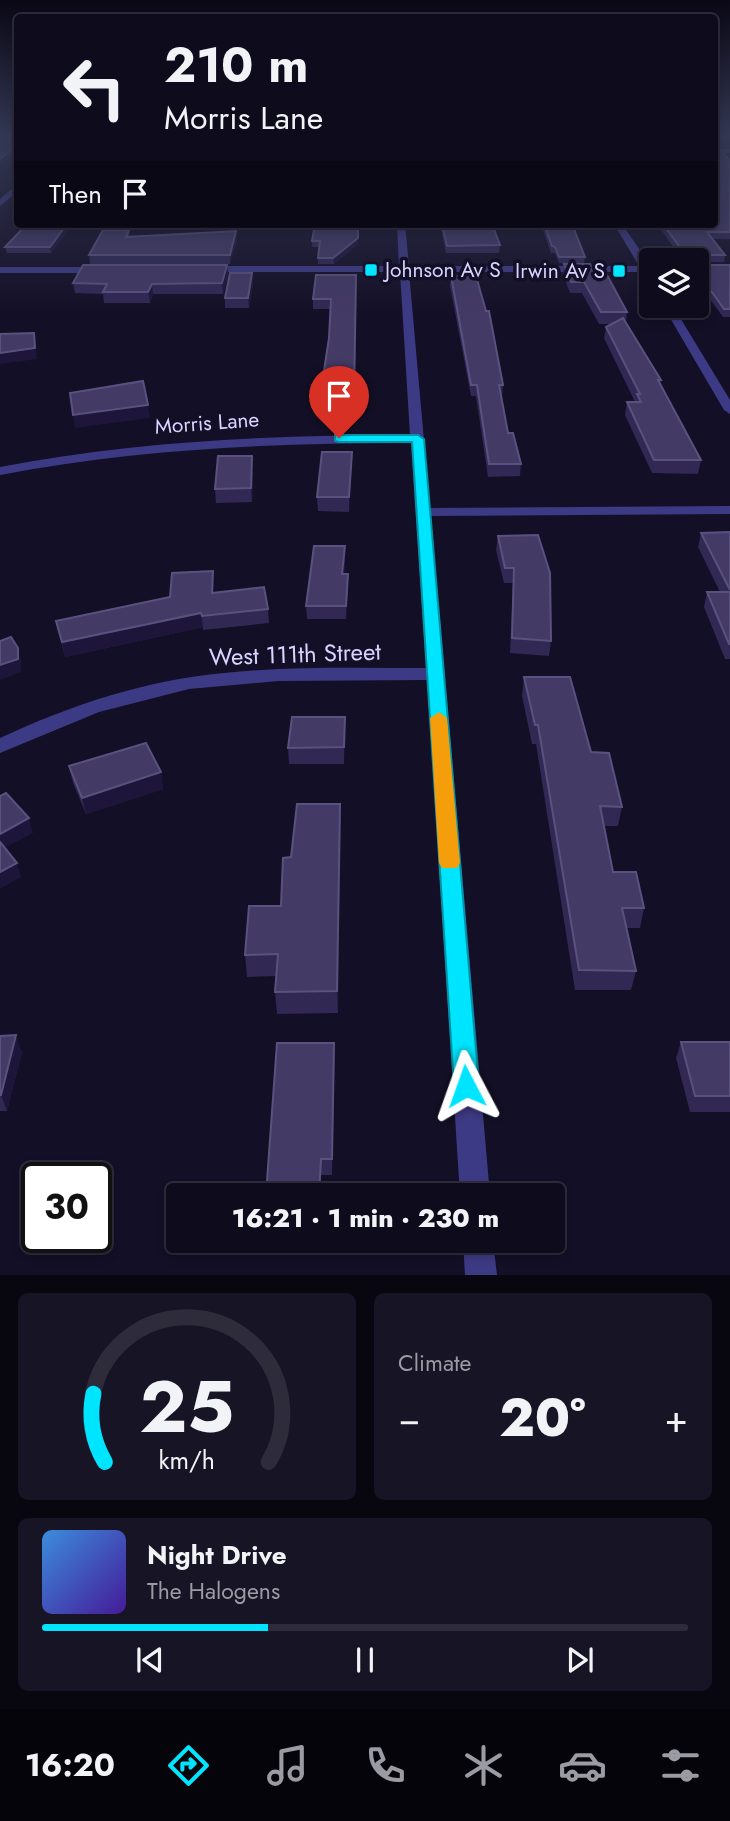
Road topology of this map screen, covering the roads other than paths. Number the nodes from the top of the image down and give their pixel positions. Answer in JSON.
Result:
{"nodes":[{"id":1,"x":401,"y":228,"type":"edge"},
{"id":2,"x":621,"y":228,"type":"edge"},
{"id":3,"x":639,"y":257,"type":"edge"},
{"id":4,"x":405,"y":269,"type":"junction"},
{"id":5,"x":0,"y":270,"type":"edge"},
{"id":6,"x":112,"y":270,"type":"edge"},
{"id":7,"x":195,"y":270,"type":"edge"},
{"id":8,"x":639,"y":272,"type":"edge"},
{"id":9,"x":675,"y":318,"type":"edge"},
{"id":10,"x":730,"y":410,"type":"edge"},
{"id":11,"x":418,"y":439,"type":"junction"},
{"id":12,"x":0,"y":471,"type":"edge"},
{"id":13,"x":730,"y":510,"type":"edge"},
{"id":14,"x":422,"y":512,"type":"junction"},
{"id":15,"x":435,"y":674,"type":"junction"},
{"id":16,"x":0,"y":746,"type":"edge"},
{"id":17,"x":474,"y":1183,"type":"edge"},
{"id":18,"x":479,"y":1253,"type":"edge"},
{"id":19,"x":481,"y":1275,"type":"edge"}],
"edges":[{"from":1,"to":4,"type":"street"},
{"from":2,"to":3,"type":"street"},
{"from":4,"to":7,"type":"street"},
{"from":4,"to":8,"type":"street"},
{"from":4,"to":11,"type":"street"},
{"from":5,"to":6,"type":"street"},
{"from":9,"to":10,"type":"street"},
{"from":11,"to":12,"type":"street","name":"Morris Lane"},
{"from":11,"to":14,"type":"street"},
{"from":13,"to":14,"type":"street"},
{"from":14,"to":15,"type":"street"},
{"from":15,"to":16,"type":"street","name":"West 111th Street"},
{"from":15,"to":17,"type":"street"},
{"from":18,"to":19,"type":"street"}]}
